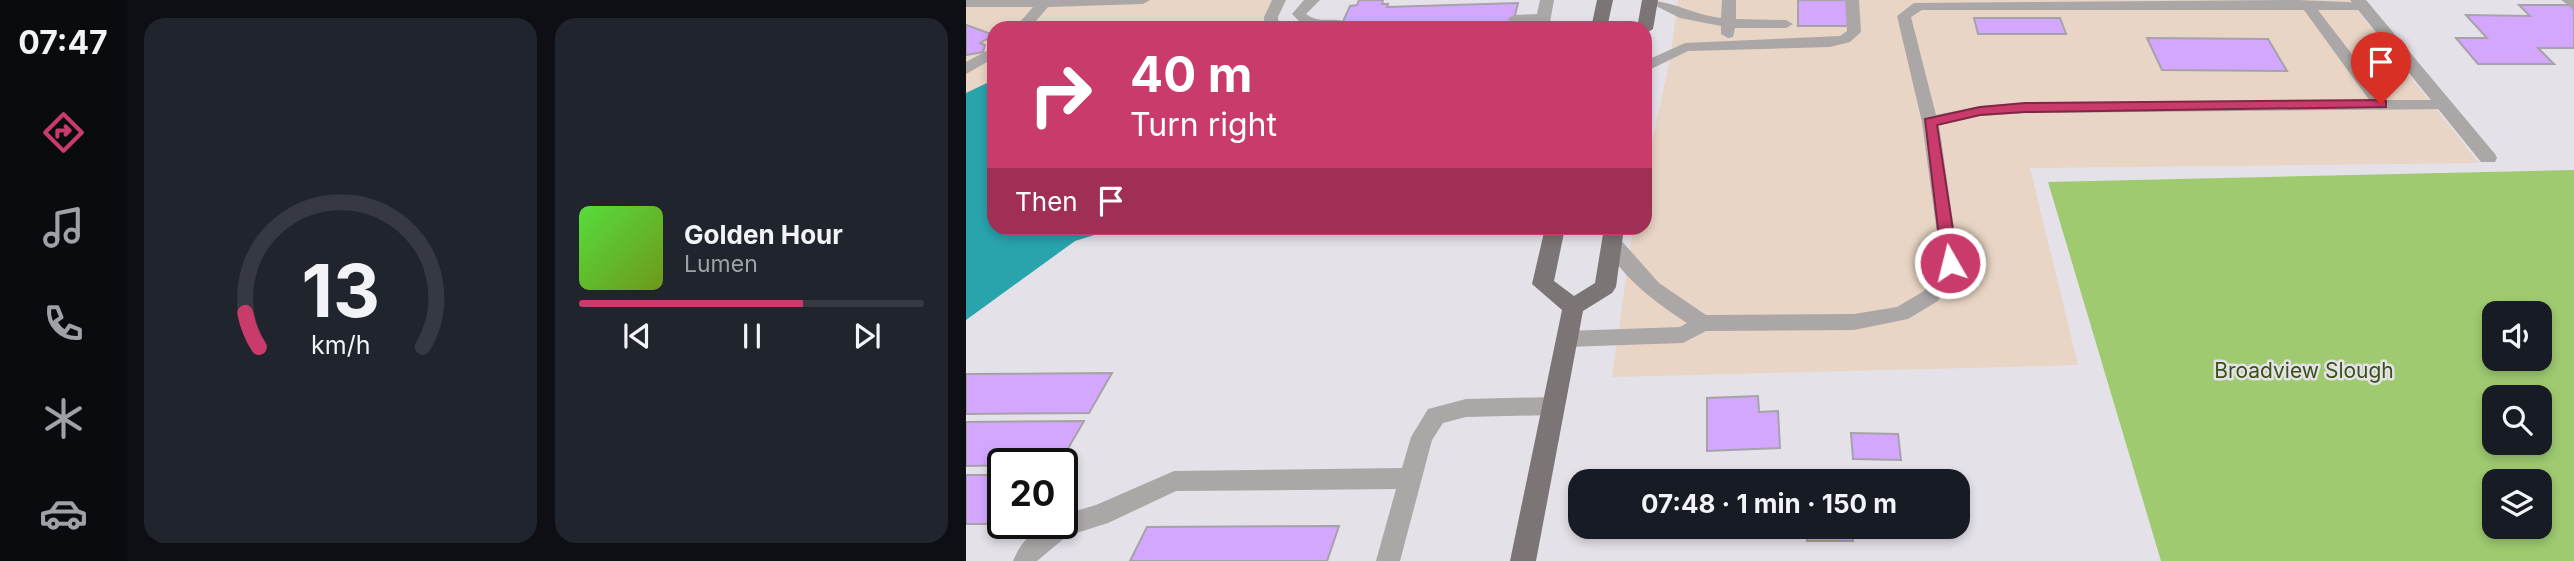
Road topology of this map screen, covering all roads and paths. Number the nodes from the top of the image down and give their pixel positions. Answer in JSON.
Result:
{"nodes":[{"id":1,"x":1143,"y":0,"type":"edge"},
{"id":2,"x":1279,"y":0,"type":"edge"},
{"id":3,"x":1313,"y":0,"type":"edge"},
{"id":4,"x":1547,"y":0,"type":"edge"},
{"id":5,"x":1605,"y":0,"type":"edge"},
{"id":6,"x":1650,"y":0,"type":"edge"},
{"id":7,"x":1729,"y":0,"type":"edge"},
{"id":8,"x":1852,"y":0,"type":"edge"},
{"id":9,"x":2568,"y":0,"type":"edge"},
{"id":10,"x":966,"y":3,"type":"edge"},
{"id":11,"x":1044,"y":3,"type":"junction"},
{"id":12,"x":2106,"y":3,"type":"edge"},
{"id":13,"x":2306,"y":3,"type":"edge"},
{"id":14,"x":2361,"y":3,"type":"edge"},
{"id":15,"x":2574,"y":5,"type":"edge"},
{"id":16,"x":1514,"y":19,"type":"dead end"},
{"id":17,"x":1027,"y":21,"type":"edge"},
{"id":18,"x":1271,"y":21,"type":"edge"},
{"id":19,"x":1305,"y":21,"type":"edge"},
{"id":20,"x":1529,"y":21,"type":"edge"},
{"id":21,"x":1544,"y":21,"type":"edge"},
{"id":22,"x":1600,"y":21,"type":"edge"},
{"id":23,"x":1646,"y":21,"type":"edge"},
{"id":24,"x":1729,"y":24,"type":"junction"},
{"id":25,"x":1786,"y":24,"type":"dead end"},
{"id":26,"x":1727,"y":44,"type":"junction"},
{"id":27,"x":987,"y":56,"type":"edge"},
{"id":28,"x":1652,"y":64,"type":"edge"},
{"id":29,"x":966,"y":69,"type":"edge"},
{"id":30,"x":2381,"y":104,"type":"junction"},
{"id":31,"x":2445,"y":105,"type":"junction"},
{"id":32,"x":1930,"y":122,"type":"junction"},
{"id":33,"x":2488,"y":158,"type":"dead end"},
{"id":34,"x":1554,"y":235,"type":"edge"},
{"id":35,"x":1613,"y":235,"type":"edge"},
{"id":36,"x":1573,"y":307,"type":"junction"},
{"id":37,"x":1703,"y":323,"type":"junction"},
{"id":38,"x":1566,"y":339,"type":"junction"},
{"id":39,"x":1553,"y":406,"type":"junction"},
{"id":40,"x":1411,"y":478,"type":"junction"},
{"id":41,"x":1025,"y":561,"type":"edge"},
{"id":42,"x":1388,"y":561,"type":"edge"},
{"id":43,"x":1523,"y":561,"type":"edge"}],
"edges":[{"from":1,"to":11,"type":"lane"},
{"from":2,"to":18,"type":"lane"},
{"from":3,"to":19,"type":"lane"},
{"from":4,"to":21,"type":"lane"},
{"from":5,"to":22,"type":"main road"},
{"from":6,"to":23,"type":"main road"},
{"from":6,"to":24,"type":"lane"},
{"from":7,"to":24,"type":"lane"},
{"from":8,"to":26,"type":"lane"},
{"from":9,"to":15,"type":"lane"},
{"from":10,"to":11,"type":"lane"},
{"from":11,"to":17,"type":"lane"},
{"from":12,"to":13,"type":"lane"},
{"from":12,"to":32,"type":"lane"},
{"from":13,"to":14,"type":"lane"},
{"from":13,"to":30,"type":"lane"},
{"from":14,"to":31,"type":"street"},
{"from":16,"to":20,"type":"lane"},
{"from":24,"to":25,"type":"lane"},
{"from":24,"to":26,"type":"lane"},
{"from":26,"to":28,"type":"lane"},
{"from":27,"to":29,"type":"lane"},
{"from":30,"to":31,"type":"lane"},
{"from":30,"to":32,"type":"lane"},
{"from":31,"to":33,"type":"street"},
{"from":32,"to":37,"type":"lane"},
{"from":34,"to":36,"type":"main road"},
{"from":35,"to":36,"type":"main road"},
{"from":35,"to":37,"type":"lane"},
{"from":36,"to":38,"type":"main road"},
{"from":37,"to":38,"type":"lane"},
{"from":38,"to":39,"type":"main road"},
{"from":39,"to":40,"type":"lane"},
{"from":39,"to":43,"type":"main road"},
{"from":40,"to":41,"type":"lane"},
{"from":40,"to":42,"type":"lane"}]}
